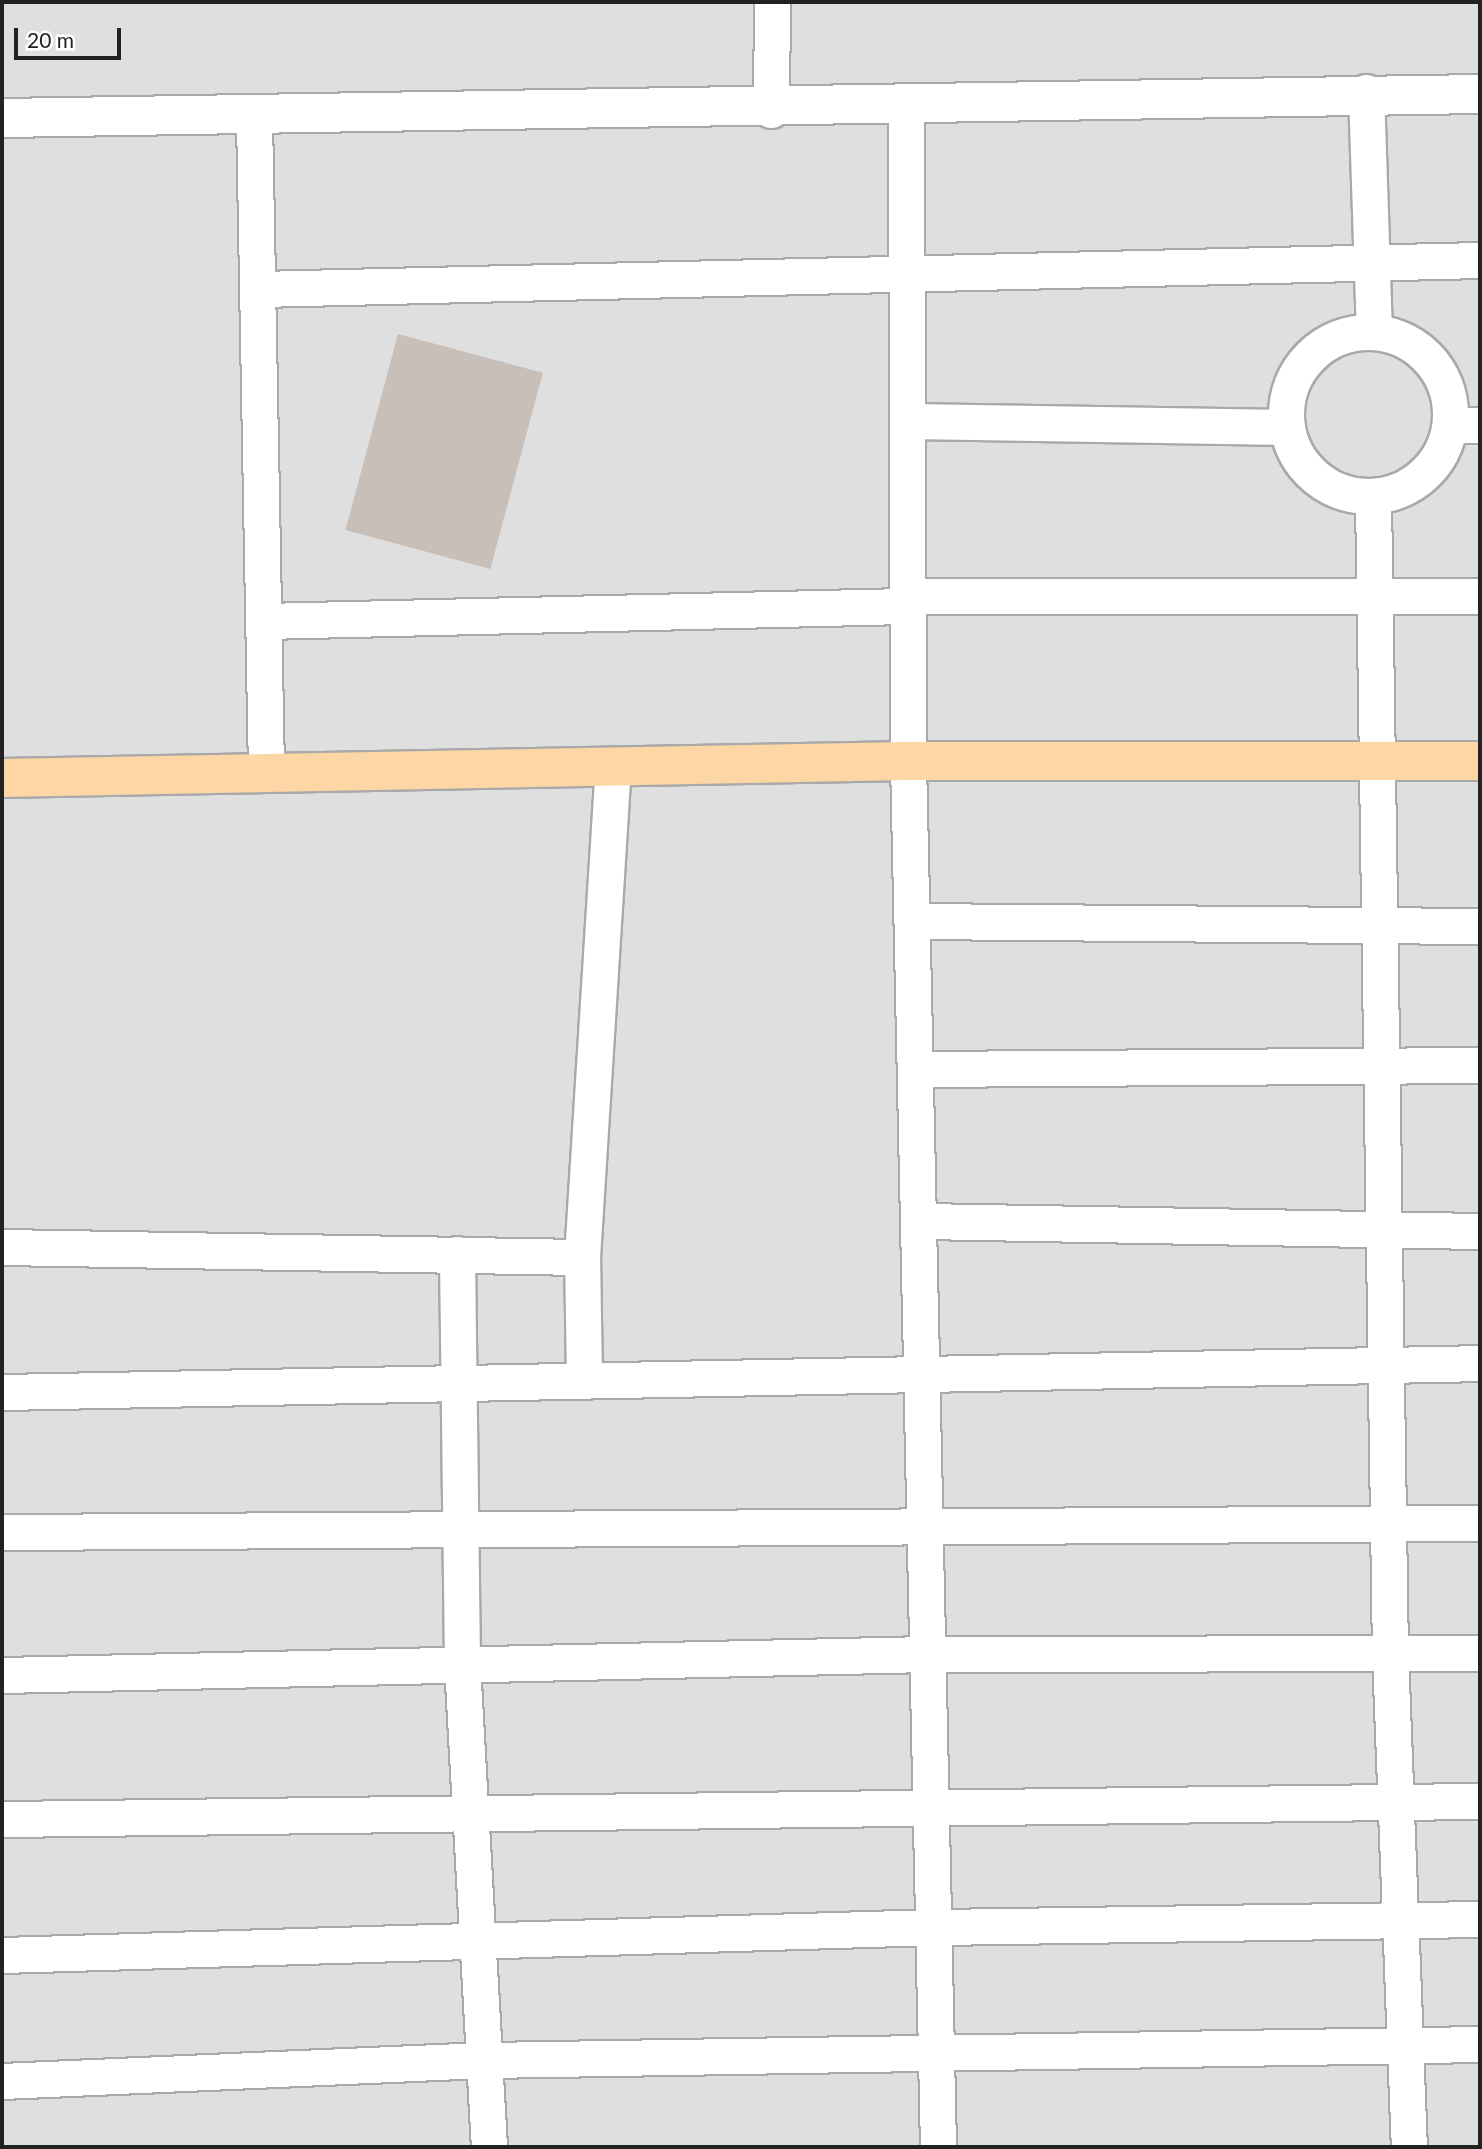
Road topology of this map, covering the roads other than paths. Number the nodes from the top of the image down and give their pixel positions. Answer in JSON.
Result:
{"nodes":[{"id":1,"x":772,"y":2,"type":"edge"},
{"id":2,"x":1366,"y":92,"type":"junction"},
{"id":3,"x":1480,"y":94,"type":"edge"},
{"id":4,"x":906,"y":104,"type":"junction"},
{"id":5,"x":771,"y":110,"type":"junction"},
{"id":6,"x":254,"y":117,"type":"junction"},
{"id":7,"x":2,"y":118,"type":"edge"},
{"id":8,"x":1480,"y":260,"type":"edge"},
{"id":9,"x":1375,"y":262,"type":"junction"},
{"id":10,"x":908,"y":277,"type":"junction"},
{"id":11,"x":259,"y":289,"type":"junction"},
{"id":12,"x":1374,"y":332,"type":"junction"},
{"id":13,"x":910,"y":421,"type":"junction"},
{"id":14,"x":1465,"y":425,"type":"edge"},
{"id":15,"x":1287,"y":427,"type":"junction"},
{"id":16,"x":1373,"y":496,"type":"junction"},
{"id":17,"x":1480,"y":596,"type":"edge"},
{"id":18,"x":1371,"y":597,"type":"junction"},
{"id":19,"x":908,"y":601,"type":"junction"},
{"id":20,"x":264,"y":621,"type":"junction"},
{"id":21,"x":908,"y":761,"type":"junction"},
{"id":22,"x":1480,"y":761,"type":"edge"},
{"id":23,"x":1375,"y":762,"type":"junction"},
{"id":24,"x":613,"y":768,"type":"junction"},
{"id":25,"x":266,"y":772,"type":"junction"},
{"id":26,"x":2,"y":778,"type":"edge"},
{"id":27,"x":914,"y":921,"type":"junction"},
{"id":28,"x":1378,"y":924,"type":"junction"},
{"id":29,"x":1480,"y":926,"type":"edge"},
{"id":30,"x":1480,"y":1065,"type":"edge"},
{"id":31,"x":1381,"y":1068,"type":"junction"},
{"id":32,"x":918,"y":1069,"type":"junction"},
{"id":33,"x":922,"y":1222,"type":"junction"},
{"id":34,"x":1384,"y":1228,"type":"junction"},
{"id":35,"x":1480,"y":1231,"type":"edge"},
{"id":36,"x":2,"y":1247,"type":"edge"},
{"id":37,"x":457,"y":1254,"type":"junction"},
{"id":38,"x":582,"y":1257,"type":"junction"},
{"id":39,"x":1387,"y":1363,"type":"junction"},
{"id":40,"x":1480,"y":1363,"type":"edge"},
{"id":41,"x":925,"y":1371,"type":"junction"},
{"id":42,"x":584,"y":1380,"type":"junction"},
{"id":43,"x":459,"y":1382,"type":"junction"},
{"id":44,"x":2,"y":1392,"type":"edge"},
{"id":45,"x":1389,"y":1523,"type":"junction"},
{"id":46,"x":1480,"y":1523,"type":"edge"},
{"id":47,"x":926,"y":1525,"type":"junction"},
{"id":48,"x":2,"y":1532,"type":"edge"},
{"id":49,"x":461,"y":1532,"type":"junction"},
{"id":50,"x":1480,"y":1653,"type":"edge"},
{"id":51,"x":928,"y":1654,"type":"junction"},
{"id":52,"x":1390,"y":1655,"type":"junction"},
{"id":53,"x":462,"y":1664,"type":"junction"},
{"id":54,"x":2,"y":1675,"type":"edge"},
{"id":55,"x":1480,"y":1801,"type":"edge"},
{"id":56,"x":1397,"y":1803,"type":"junction"},
{"id":57,"x":934,"y":1805,"type":"junction"},
{"id":58,"x":473,"y":1810,"type":"junction"},
{"id":59,"x":2,"y":1819,"type":"edge"},
{"id":60,"x":1400,"y":1918,"type":"junction"},
{"id":61,"x":1480,"y":1919,"type":"edge"},
{"id":62,"x":937,"y":1927,"type":"junction"},
{"id":63,"x":480,"y":1941,"type":"junction"},
{"id":64,"x":2,"y":1955,"type":"edge"},
{"id":65,"x":1402,"y":2045,"type":"junction"},
{"id":66,"x":1480,"y":2045,"type":"edge"},
{"id":67,"x":939,"y":2051,"type":"junction"},
{"id":68,"x":486,"y":2060,"type":"junction"},
{"id":69,"x":2,"y":2081,"type":"edge"},
{"id":70,"x":489,"y":2147,"type":"edge"},
{"id":71,"x":939,"y":2147,"type":"edge"},
{"id":72,"x":1409,"y":2147,"type":"edge"}],
"edges":[{"from":1,"to":5,"type":"street"},
{"from":2,"to":3,"type":"street"},
{"from":2,"to":4,"type":"street"},
{"from":2,"to":9,"type":"street"},
{"from":4,"to":5,"type":"street"},
{"from":4,"to":10,"type":"street"},
{"from":5,"to":6,"type":"street"},
{"from":6,"to":7,"type":"street"},
{"from":6,"to":11,"type":"street"},
{"from":8,"to":9,"type":"street"},
{"from":9,"to":10,"type":"street"},
{"from":9,"to":12,"type":"street"},
{"from":10,"to":11,"type":"street"},
{"from":10,"to":13,"type":"street"},
{"from":11,"to":20,"type":"street"},
{"from":12,"to":14,"type":"street"},
{"from":12,"to":15,"type":"street"},
{"from":13,"to":15,"type":"street"},
{"from":13,"to":19,"type":"street"},
{"from":14,"to":16,"type":"street"},
{"from":15,"to":16,"type":"street"},
{"from":16,"to":18,"type":"street"},
{"from":17,"to":18,"type":"street"},
{"from":18,"to":19,"type":"street"},
{"from":18,"to":23,"type":"street"},
{"from":19,"to":20,"type":"street"},
{"from":19,"to":21,"type":"street"},
{"from":20,"to":25,"type":"street"},
{"from":21,"to":23,"type":"main road"},
{"from":21,"to":24,"type":"main road"},
{"from":21,"to":27,"type":"street"},
{"from":22,"to":23,"type":"main road"},
{"from":23,"to":28,"type":"street"},
{"from":24,"to":25,"type":"main road"},
{"from":24,"to":38,"type":"street"},
{"from":25,"to":26,"type":"main road"},
{"from":27,"to":28,"type":"street"},
{"from":27,"to":32,"type":"street"},
{"from":28,"to":29,"type":"street"},
{"from":28,"to":31,"type":"street"},
{"from":30,"to":31,"type":"street"},
{"from":31,"to":32,"type":"street"},
{"from":31,"to":34,"type":"street"},
{"from":32,"to":33,"type":"street"},
{"from":33,"to":34,"type":"street"},
{"from":33,"to":41,"type":"street"},
{"from":34,"to":35,"type":"street"},
{"from":34,"to":39,"type":"street"},
{"from":36,"to":37,"type":"street"},
{"from":37,"to":38,"type":"street"},
{"from":37,"to":43,"type":"street"},
{"from":38,"to":42,"type":"street"},
{"from":39,"to":40,"type":"street"},
{"from":39,"to":41,"type":"street"},
{"from":39,"to":45,"type":"street"},
{"from":41,"to":42,"type":"street"},
{"from":41,"to":47,"type":"street"},
{"from":42,"to":43,"type":"street"},
{"from":43,"to":44,"type":"street"},
{"from":43,"to":49,"type":"street"},
{"from":45,"to":46,"type":"street"},
{"from":45,"to":47,"type":"street"},
{"from":45,"to":52,"type":"street"},
{"from":47,"to":49,"type":"street"},
{"from":47,"to":51,"type":"street"},
{"from":48,"to":49,"type":"street"},
{"from":49,"to":53,"type":"street"},
{"from":50,"to":52,"type":"street"},
{"from":51,"to":52,"type":"street"},
{"from":51,"to":53,"type":"street"},
{"from":51,"to":57,"type":"street"},
{"from":52,"to":56,"type":"street"},
{"from":53,"to":54,"type":"street"},
{"from":53,"to":58,"type":"street"},
{"from":55,"to":56,"type":"street"},
{"from":56,"to":57,"type":"street"},
{"from":56,"to":60,"type":"street"},
{"from":57,"to":58,"type":"street"},
{"from":57,"to":62,"type":"street"},
{"from":58,"to":59,"type":"street"},
{"from":58,"to":63,"type":"street"},
{"from":60,"to":61,"type":"street"},
{"from":60,"to":62,"type":"street"},
{"from":60,"to":65,"type":"street"},
{"from":62,"to":63,"type":"street"},
{"from":62,"to":67,"type":"street"},
{"from":63,"to":64,"type":"street"},
{"from":63,"to":68,"type":"street"},
{"from":65,"to":66,"type":"street"},
{"from":65,"to":67,"type":"street"},
{"from":65,"to":72,"type":"street"},
{"from":67,"to":68,"type":"street"},
{"from":67,"to":71,"type":"street"},
{"from":68,"to":69,"type":"street"},
{"from":68,"to":70,"type":"street"}]}
